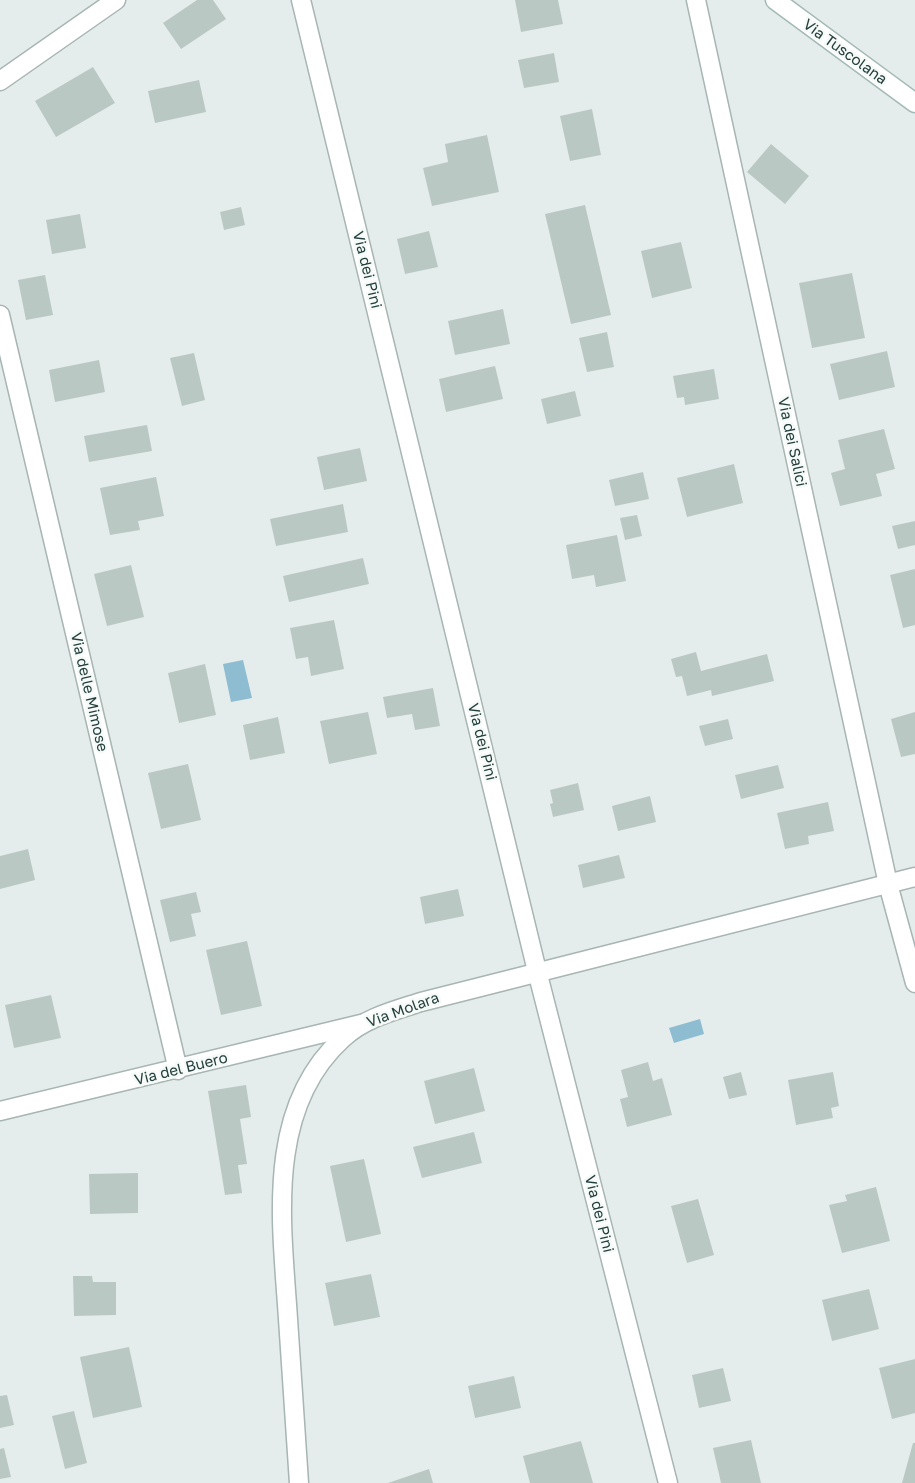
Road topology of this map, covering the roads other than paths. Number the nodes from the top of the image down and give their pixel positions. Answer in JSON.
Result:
{"nodes":[{"id":1,"x":116,"y":0,"type":"edge"},
{"id":2,"x":301,"y":0,"type":"edge"},
{"id":3,"x":696,"y":0,"type":"edge"},
{"id":4,"x":775,"y":0,"type":"edge"},
{"id":5,"x":0,"y":81,"type":"edge"},
{"id":6,"x":915,"y":103,"type":"edge"},
{"id":7,"x":0,"y":315,"type":"edge"},
{"id":8,"x":915,"y":877,"type":"edge"},
{"id":9,"x":888,"y":884,"type":"junction"},
{"id":10,"x":537,"y":972,"type":"junction"},
{"id":11,"x":915,"y":983,"type":"edge"},
{"id":12,"x":361,"y":1024,"type":"junction"},
{"id":13,"x":178,"y":1070,"type":"junction"},
{"id":14,"x":0,"y":1111,"type":"edge"},
{"id":15,"x":299,"y":1483,"type":"edge"},
{"id":16,"x":668,"y":1483,"type":"edge"}],
"edges":[{"from":1,"to":5,"type":"street"},
{"from":2,"to":10,"type":"street","name":"Via dei Pini"},
{"from":3,"to":9,"type":"street","name":"Via dei Salici"},
{"from":4,"to":6,"type":"street","name":"Via Tuscolana"},
{"from":7,"to":13,"type":"street","name":"Via delle Mimose"},
{"from":8,"to":9,"type":"street","name":"Via Molara"},
{"from":9,"to":10,"type":"street","name":"Via Molara"},
{"from":9,"to":11,"type":"street","name":"Via dei Salici"},
{"from":10,"to":12,"type":"street","name":"Via Molara"},
{"from":10,"to":16,"type":"street","name":"Via dei Pini"},
{"from":12,"to":13,"type":"street","name":"Via del Buero"},
{"from":12,"to":15,"type":"street","name":"Via Molara"},
{"from":13,"to":14,"type":"street","name":"Via del Buero"}]}
